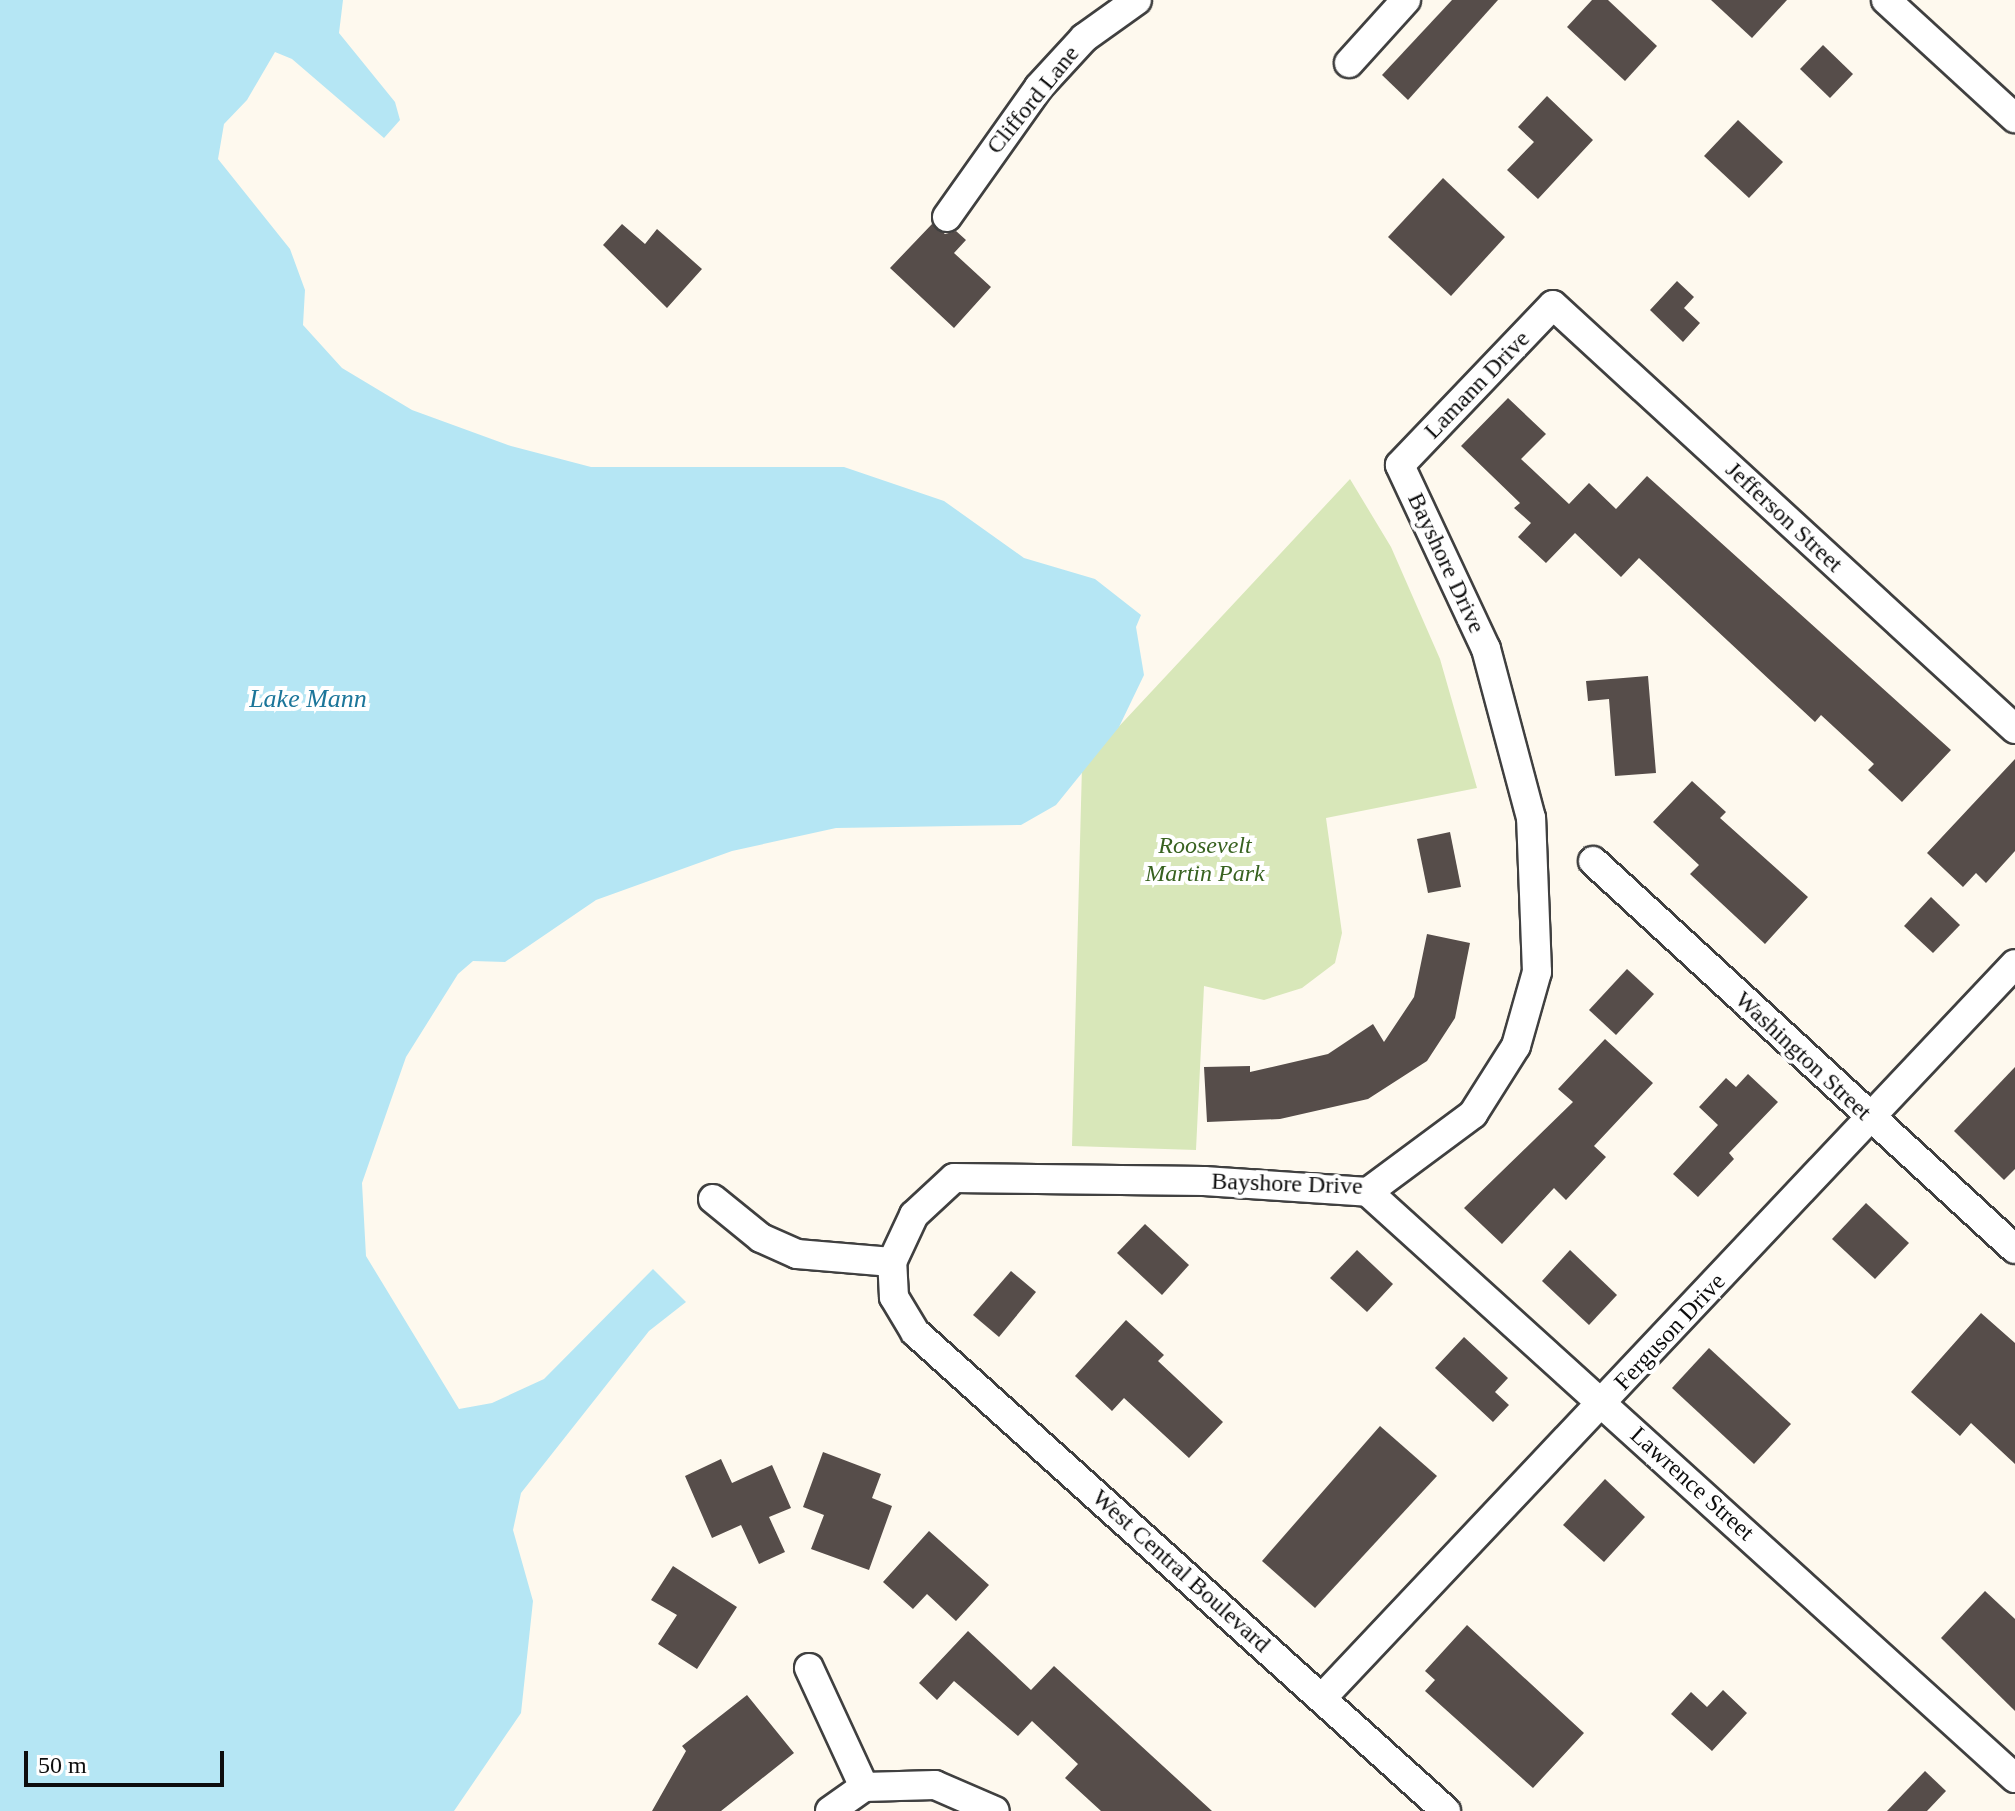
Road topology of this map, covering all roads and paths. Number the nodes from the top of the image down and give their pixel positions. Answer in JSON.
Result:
{"nodes":[{"id":1,"x":1137,"y":0,"type":"edge"},
{"id":2,"x":1406,"y":0,"type":"edge"},
{"id":3,"x":1886,"y":0,"type":"edge"},
{"id":4,"x":1349,"y":63,"type":"dead end"},
{"id":5,"x":2015,"y":118,"type":"edge"},
{"id":6,"x":947,"y":217,"type":"dead end"},
{"id":7,"x":1553,"y":305,"type":"joint"},
{"id":8,"x":1400,"y":465,"type":"joint"},
{"id":9,"x":2015,"y":729,"type":"edge"},
{"id":10,"x":1593,"y":861,"type":"dead end"},
{"id":11,"x":2015,"y":964,"type":"edge"},
{"id":12,"x":1869,"y":1118,"type":"junction"},
{"id":13,"x":1368,"y":1192,"type":"junction"},
{"id":14,"x":713,"y":1199,"type":"dead end"},
{"id":15,"x":2015,"y":1249,"type":"edge"},
{"id":16,"x":892,"y":1262,"type":"junction"},
{"id":17,"x":1603,"y":1404,"type":"junction"},
{"id":18,"x":809,"y":1668,"type":"dead end"},
{"id":19,"x":1322,"y":1698,"type":"junction"},
{"id":20,"x":2015,"y":1778,"type":"edge"},
{"id":21,"x":864,"y":1787,"type":"junction"},
{"id":22,"x":830,"y":1811,"type":"edge"},
{"id":23,"x":995,"y":1811,"type":"edge"},
{"id":24,"x":1446,"y":1811,"type":"edge"}],
"edges":[{"from":1,"to":6,"type":"street","name":"Clifford Lane"},
{"from":2,"to":4,"type":"street"},
{"from":3,"to":5,"type":"street"},
{"from":7,"to":8,"type":"street","name":"Lamann Drive"},
{"from":7,"to":9,"type":"street","name":"Jefferson Street"},
{"from":8,"to":13,"type":"street","name":"Bayshore Drive"},
{"from":10,"to":12,"type":"street","name":"Washington Street"},
{"from":11,"to":12,"type":"street","name":"Ferguson Drive"},
{"from":12,"to":15,"type":"street","name":"Washington Street"},
{"from":12,"to":17,"type":"street","name":"Ferguson Drive"},
{"from":13,"to":16,"type":"street","name":"Bayshore Drive"},
{"from":13,"to":17,"type":"street","name":"Lawrence Street"},
{"from":14,"to":16,"type":"street"},
{"from":16,"to":19,"type":"street","name":"West Central Boulevard"},
{"from":17,"to":19,"type":"street","name":"Ferguson Drive"},
{"from":17,"to":20,"type":"street","name":"Lawrence Street"},
{"from":18,"to":21,"type":"street"},
{"from":19,"to":24,"type":"street","name":"West Central Boulevard"},
{"from":21,"to":22,"type":"street"},
{"from":21,"to":23,"type":"street"}]}
